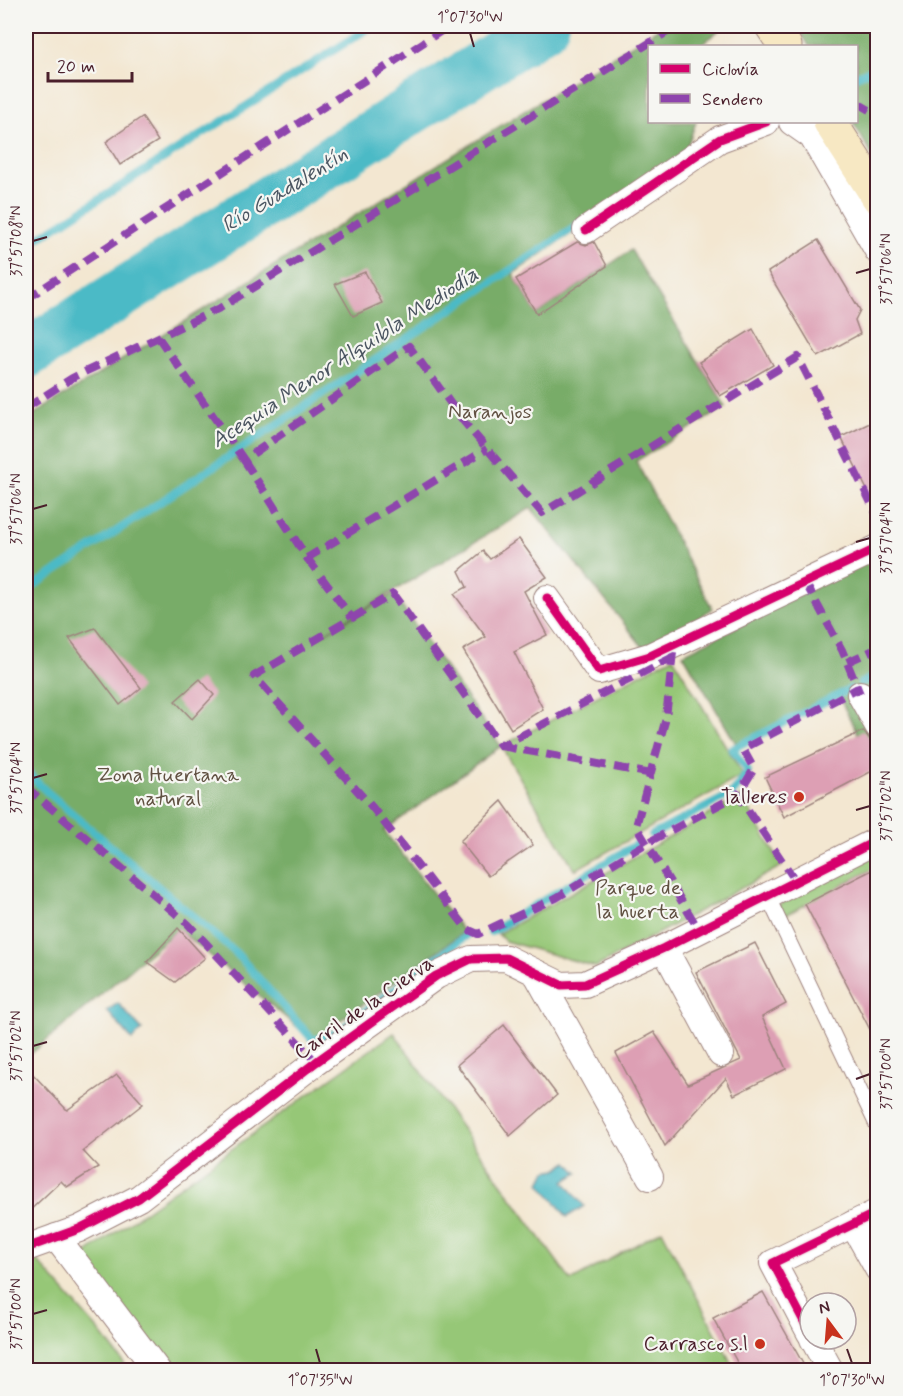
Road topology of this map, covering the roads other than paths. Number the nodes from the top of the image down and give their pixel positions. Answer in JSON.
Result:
{"nodes":[{"id":1,"x":772,"y":26,"type":"edge"},
{"id":2,"x":784,"y":45,"type":"edge"},
{"id":3,"x":762,"y":123,"type":"edge"},
{"id":4,"x":794,"y":123,"type":"edge"},
{"id":5,"x":831,"y":123,"type":"edge"},
{"id":6,"x":878,"y":197,"type":"edge"},
{"id":7,"x":586,"y":230,"type":"dead end"},
{"id":8,"x":878,"y":251,"type":"edge"},
{"id":9,"x":878,"y":548,"type":"edge"},
{"id":10,"x":547,"y":598,"type":"dead end"},
{"id":11,"x":860,"y":694,"type":"dead end"},
{"id":12,"x":878,"y":726,"type":"edge"},
{"id":13,"x":878,"y":840,"type":"edge"},
{"id":14,"x":767,"y":895,"type":"junction"},
{"id":15,"x":664,"y":948,"type":"junction"},
{"id":16,"x":536,"y":974,"type":"junction"},
{"id":17,"x":721,"y":1054,"type":"dead end"},
{"id":18,"x":878,"y":1128,"type":"edge"},
{"id":19,"x":650,"y":1177,"type":"dead end"},
{"id":20,"x":878,"y":1212,"type":"edge"},
{"id":21,"x":853,"y":1224,"type":"junction"},
{"id":22,"x":56,"y":1237,"type":"junction"},
{"id":23,"x":26,"y":1248,"type":"edge"},
{"id":24,"x":878,"y":1269,"type":"edge"},
{"id":25,"x":798,"y":1310,"type":"edge"},
{"id":26,"x":819,"y":1351,"type":"edge"},
{"id":27,"x":157,"y":1371,"type":"edge"},
{"id":28,"x":830,"y":1371,"type":"edge"}],
"edges":[{"from":1,"to":2,"type":"main road"},
{"from":3,"to":7,"type":"street"},
{"from":4,"to":8,"type":"street"},
{"from":5,"to":6,"type":"main road"},
{"from":9,"to":10,"type":"street"},
{"from":11,"to":12,"type":"street"},
{"from":13,"to":14,"type":"street","name":"Carril de la Cierva"},
{"from":14,"to":15,"type":"street","name":"Carril de la Cierva"},
{"from":14,"to":18,"type":"lane"},
{"from":15,"to":16,"type":"street","name":"Carril de la Cierva"},
{"from":15,"to":17,"type":"street"},
{"from":16,"to":19,"type":"street"},
{"from":16,"to":22,"type":"street","name":"Carril de la Cierva"},
{"from":20,"to":21,"type":"street"},
{"from":21,"to":24,"type":"street"},
{"from":21,"to":25,"type":"street"},
{"from":22,"to":23,"type":"street","name":"Carril de la Cierva"},
{"from":22,"to":27,"type":"street"},
{"from":26,"to":28,"type":"street"}]}
